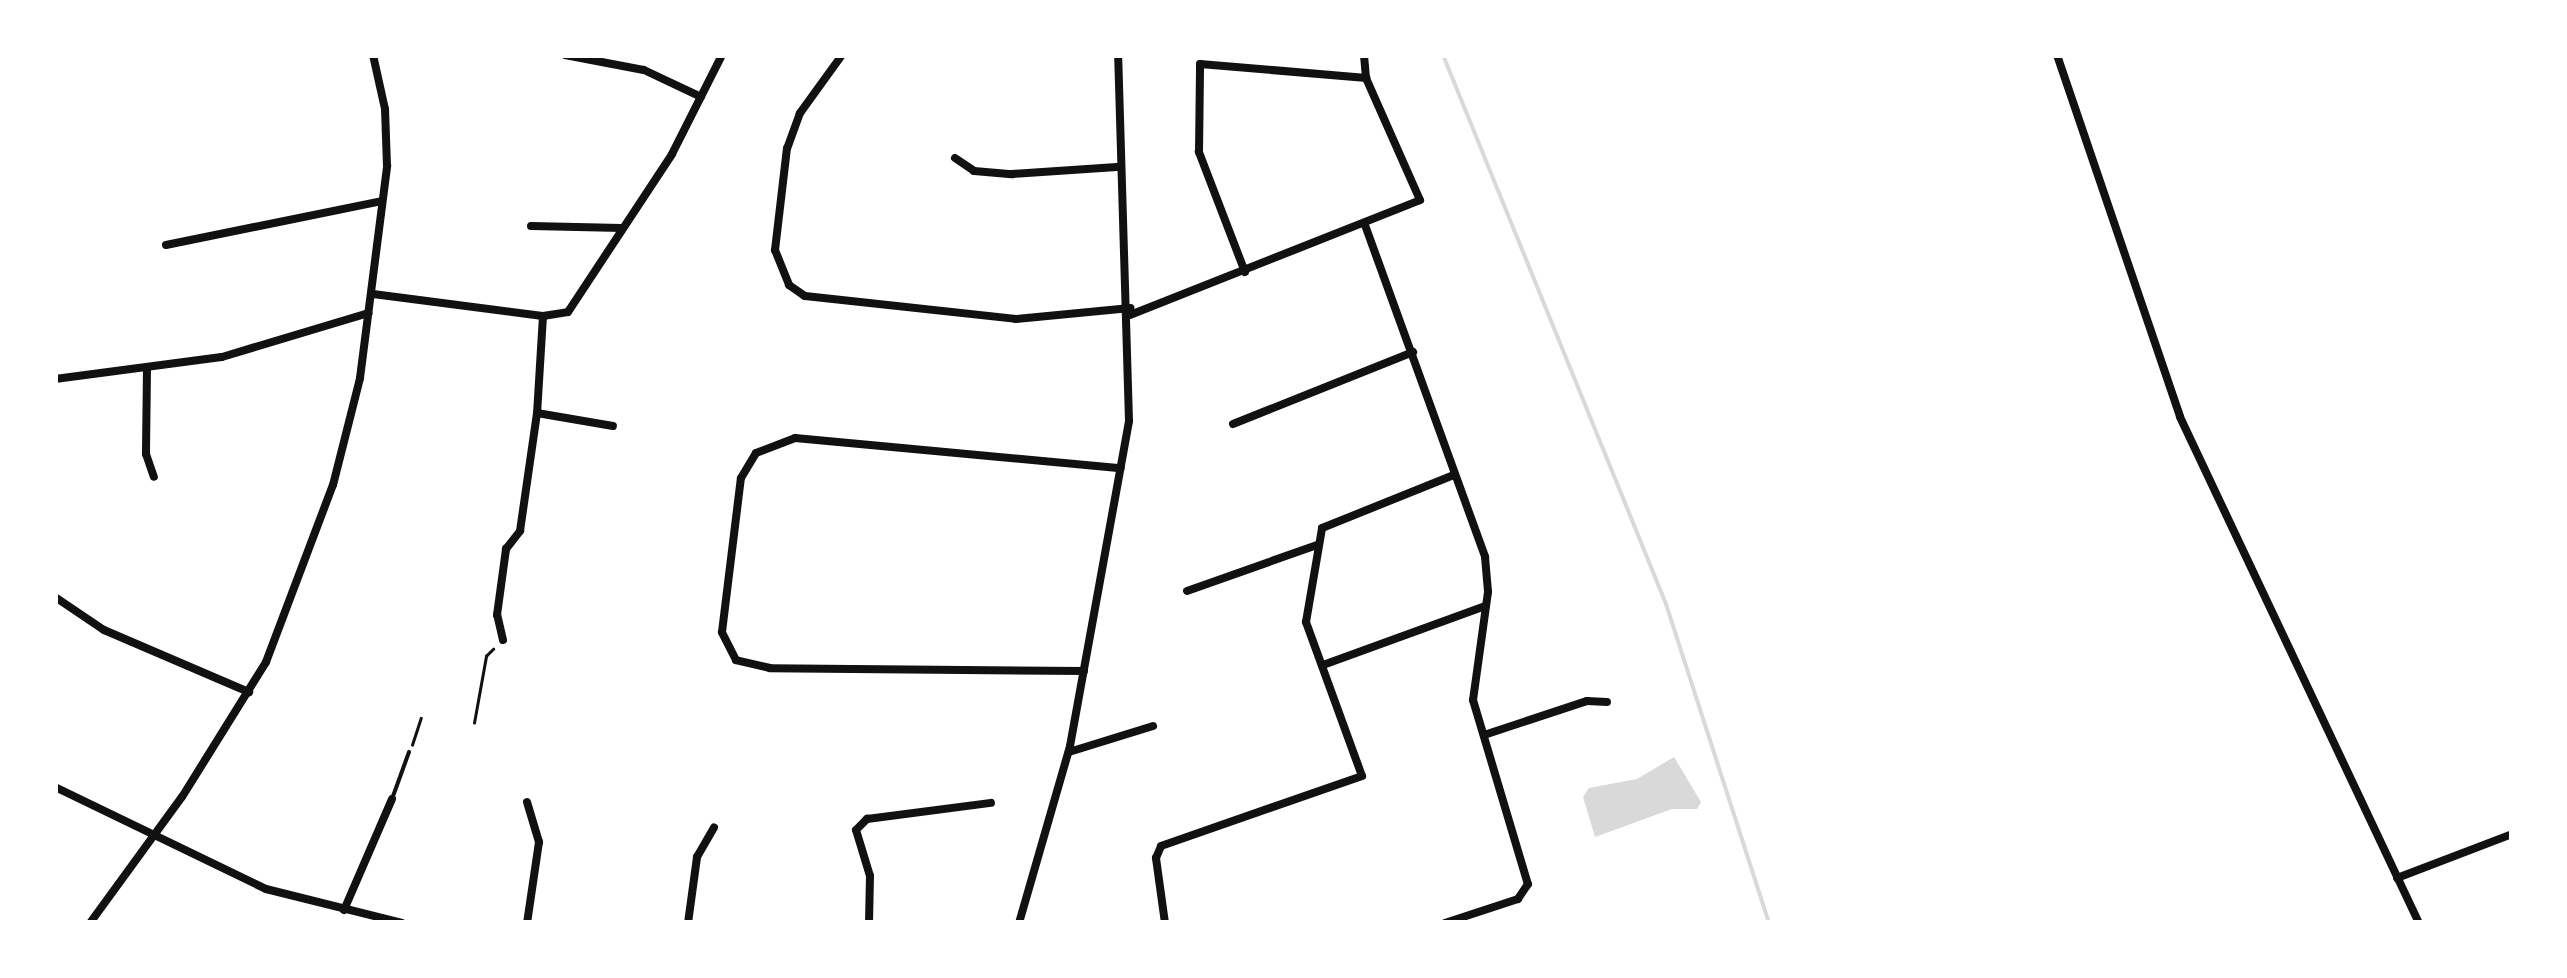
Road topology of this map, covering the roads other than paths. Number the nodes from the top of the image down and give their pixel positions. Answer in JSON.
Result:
{"nodes":[{"id":1,"x":373,"y":55,"type":"edge"},
{"id":2,"x":565,"y":55,"type":"edge"},
{"id":3,"x":722,"y":55,"type":"edge"},
{"id":4,"x":842,"y":55,"type":"edge"},
{"id":5,"x":1118,"y":55,"type":"edge"},
{"id":6,"x":1364,"y":55,"type":"edge"},
{"id":7,"x":2057,"y":55,"type":"edge"},
{"id":8,"x":1366,"y":78,"type":"junction"},
{"id":9,"x":702,"y":97,"type":"junction"},
{"id":10,"x":955,"y":158,"type":"dead end"},
{"id":11,"x":1117,"y":167,"type":"junction"},
{"id":12,"x":382,"y":201,"type":"junction"},
{"id":13,"x":1365,"y":225,"type":"junction"},
{"id":14,"x":531,"y":226,"type":"dead end"},
{"id":15,"x":622,"y":228,"type":"junction"},
{"id":16,"x":166,"y":245,"type":"dead end"},
{"id":17,"x":1245,"y":272,"type":"junction"},
{"id":18,"x":373,"y":294,"type":"junction"},
{"id":19,"x":1130,"y":312,"type":"junction"},
{"id":20,"x":369,"y":314,"type":"junction"},
{"id":21,"x":543,"y":316,"type":"junction"},
{"id":22,"x":1412,"y":352,"type":"junction"},
{"id":23,"x":147,"y":369,"type":"junction"},
{"id":24,"x":55,"y":378,"type":"edge"},
{"id":25,"x":537,"y":413,"type":"junction"},
{"id":26,"x":1234,"y":424,"type":"dead end"},
{"id":27,"x":613,"y":426,"type":"dead end"},
{"id":28,"x":1121,"y":468,"type":"junction"},
{"id":29,"x":1454,"y":475,"type":"junction"},
{"id":30,"x":154,"y":478,"type":"dead end"},
{"id":31,"x":1317,"y":545,"type":"junction"},
{"id":32,"x":1187,"y":591,"type":"dead end"},
{"id":33,"x":55,"y":597,"type":"edge"},
{"id":34,"x":1485,"y":606,"type":"junction"},
{"id":35,"x":503,"y":640,"type":"road end"},
{"id":36,"x":1323,"y":664,"type":"junction"},
{"id":37,"x":1084,"y":671,"type":"junction"},
{"id":38,"x":249,"y":692,"type":"junction"},
{"id":39,"x":1607,"y":702,"type":"dead end"},
{"id":40,"x":1153,"y":726,"type":"dead end"},
{"id":41,"x":1484,"y":735,"type":"junction"},
{"id":42,"x":409,"y":752,"type":"road end"},
{"id":43,"x":1069,"y":752,"type":"junction"},
{"id":44,"x":55,"y":787,"type":"edge"},
{"id":45,"x":392,"y":799,"type":"joint"},
{"id":46,"x":527,"y":802,"type":"dead end"},
{"id":47,"x":991,"y":803,"type":"dead end"},
{"id":48,"x":714,"y":828,"type":"dead end"},
{"id":49,"x":2512,"y":834,"type":"edge"},
{"id":50,"x":154,"y":836,"type":"junction"},
{"id":51,"x":2397,"y":878,"type":"junction"},
{"id":52,"x":344,"y":910,"type":"junction"},
{"id":53,"x":90,"y":923,"type":"edge"},
{"id":54,"x":402,"y":923,"type":"edge"},
{"id":55,"x":527,"y":923,"type":"edge"},
{"id":56,"x":688,"y":923,"type":"edge"},
{"id":57,"x":869,"y":923,"type":"edge"},
{"id":58,"x":1020,"y":923,"type":"edge"},
{"id":59,"x":1166,"y":923,"type":"edge"},
{"id":60,"x":1445,"y":923,"type":"edge"},
{"id":61,"x":2419,"y":923,"type":"edge"}],
"edges":[{"from":1,"to":12,"type":"street"},
{"from":2,"to":9,"type":"street"},
{"from":3,"to":9,"type":"street"},
{"from":4,"to":19,"type":"street"},
{"from":5,"to":11,"type":"street"},
{"from":6,"to":8,"type":"street"},
{"from":7,"to":51,"type":"street"},
{"from":8,"to":13,"type":"street"},
{"from":8,"to":17,"type":"street"},
{"from":9,"to":15,"type":"street"},
{"from":10,"to":11,"type":"street"},
{"from":11,"to":19,"type":"street"},
{"from":12,"to":16,"type":"street"},
{"from":12,"to":18,"type":"street"},
{"from":13,"to":17,"type":"street"},
{"from":13,"to":22,"type":"street"},
{"from":14,"to":15,"type":"street"},
{"from":15,"to":21,"type":"street"},
{"from":17,"to":19,"type":"street"},
{"from":18,"to":20,"type":"street"},
{"from":18,"to":21,"type":"street"},
{"from":19,"to":28,"type":"street"},
{"from":20,"to":23,"type":"street"},
{"from":20,"to":38,"type":"street"},
{"from":21,"to":25,"type":"street"},
{"from":22,"to":26,"type":"street"},
{"from":22,"to":29,"type":"street"},
{"from":23,"to":24,"type":"street"},
{"from":23,"to":30,"type":"street"},
{"from":25,"to":27,"type":"street"},
{"from":25,"to":35,"type":"street"},
{"from":28,"to":37,"type":"street"},
{"from":28,"to":37,"type":"street"},
{"from":29,"to":31,"type":"street"},
{"from":29,"to":34,"type":"street"},
{"from":31,"to":32,"type":"street"},
{"from":31,"to":36,"type":"street"},
{"from":33,"to":38,"type":"street"},
{"from":34,"to":36,"type":"street"},
{"from":34,"to":41,"type":"street"},
{"from":36,"to":59,"type":"street"},
{"from":37,"to":43,"type":"street"},
{"from":38,"to":50,"type":"street"},
{"from":39,"to":41,"type":"street"},
{"from":40,"to":43,"type":"street"},
{"from":41,"to":60,"type":"street"},
{"from":42,"to":45,"type":"lane"},
{"from":43,"to":58,"type":"street"},
{"from":44,"to":50,"type":"street"},
{"from":45,"to":52,"type":"street"},
{"from":46,"to":55,"type":"street"},
{"from":47,"to":57,"type":"street"},
{"from":48,"to":56,"type":"street"},
{"from":49,"to":51,"type":"street"},
{"from":50,"to":52,"type":"street"},
{"from":50,"to":53,"type":"street"},
{"from":51,"to":61,"type":"street"},
{"from":52,"to":54,"type":"street"}]}
